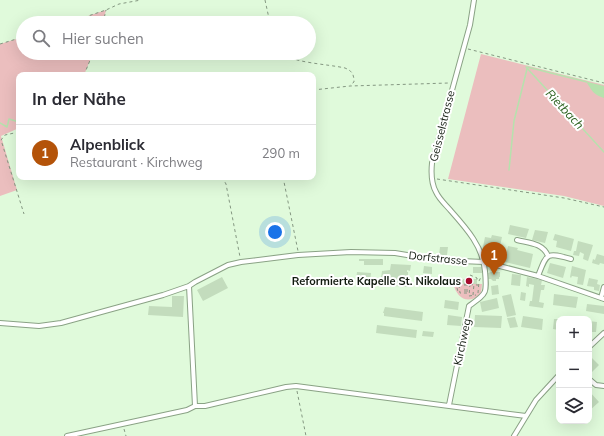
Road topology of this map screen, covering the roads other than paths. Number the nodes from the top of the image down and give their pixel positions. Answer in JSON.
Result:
{"nodes":[{"id":1,"x":474,"y":0,"type":"edge"},
{"id":2,"x":517,"y":240,"type":"dead end"},
{"id":3,"x":548,"y":256,"type":"junction"},
{"id":4,"x":571,"y":259,"type":"dead end"},
{"id":5,"x":484,"y":262,"type":"junction"},
{"id":6,"x":538,"y":276,"type":"junction"},
{"id":7,"x":189,"y":286,"type":"junction"},
{"id":8,"x":604,"y":287,"type":"edge"},
{"id":9,"x":602,"y":299,"type":"edge"},
{"id":10,"x":0,"y":324,"type":"edge"},
{"id":11,"x":604,"y":333,"type":"edge"},
{"id":12,"x":592,"y":343,"type":"edge"},
{"id":13,"x":556,"y":378,"type":"edge"},
{"id":14,"x":592,"y":382,"type":"edge"},
{"id":15,"x":604,"y":386,"type":"edge"},
{"id":16,"x":449,"y":405,"type":"junction"},
{"id":17,"x":195,"y":406,"type":"junction"},
{"id":18,"x":526,"y":416,"type":"junction"},
{"id":19,"x":67,"y":436,"type":"edge"},
{"id":20,"x":514,"y":436,"type":"edge"}],
"edges":[{"from":1,"to":5,"type":"street","name":"Geisselstrasse"},
{"from":2,"to":3,"type":"street"},
{"from":3,"to":4,"type":"street"},
{"from":3,"to":6,"type":"street"},
{"from":5,"to":6,"type":"street","name":"Dorfstrasse"},
{"from":5,"to":7,"type":"street","name":"Dorfstrasse"},
{"from":5,"to":16,"type":"street","name":"Kirchweg"},
{"from":6,"to":9,"type":"street","name":"Dorfstrasse"},
{"from":7,"to":10,"type":"street","name":"Dorfstrasse"},
{"from":7,"to":17,"type":"street"},
{"from":8,"to":9,"type":"street"},
{"from":11,"to":12,"type":"street"},
{"from":13,"to":18,"type":"street"},
{"from":14,"to":15,"type":"street"},
{"from":16,"to":17,"type":"street"},
{"from":16,"to":18,"type":"street"},
{"from":17,"to":19,"type":"street"},
{"from":18,"to":20,"type":"street"}]}
